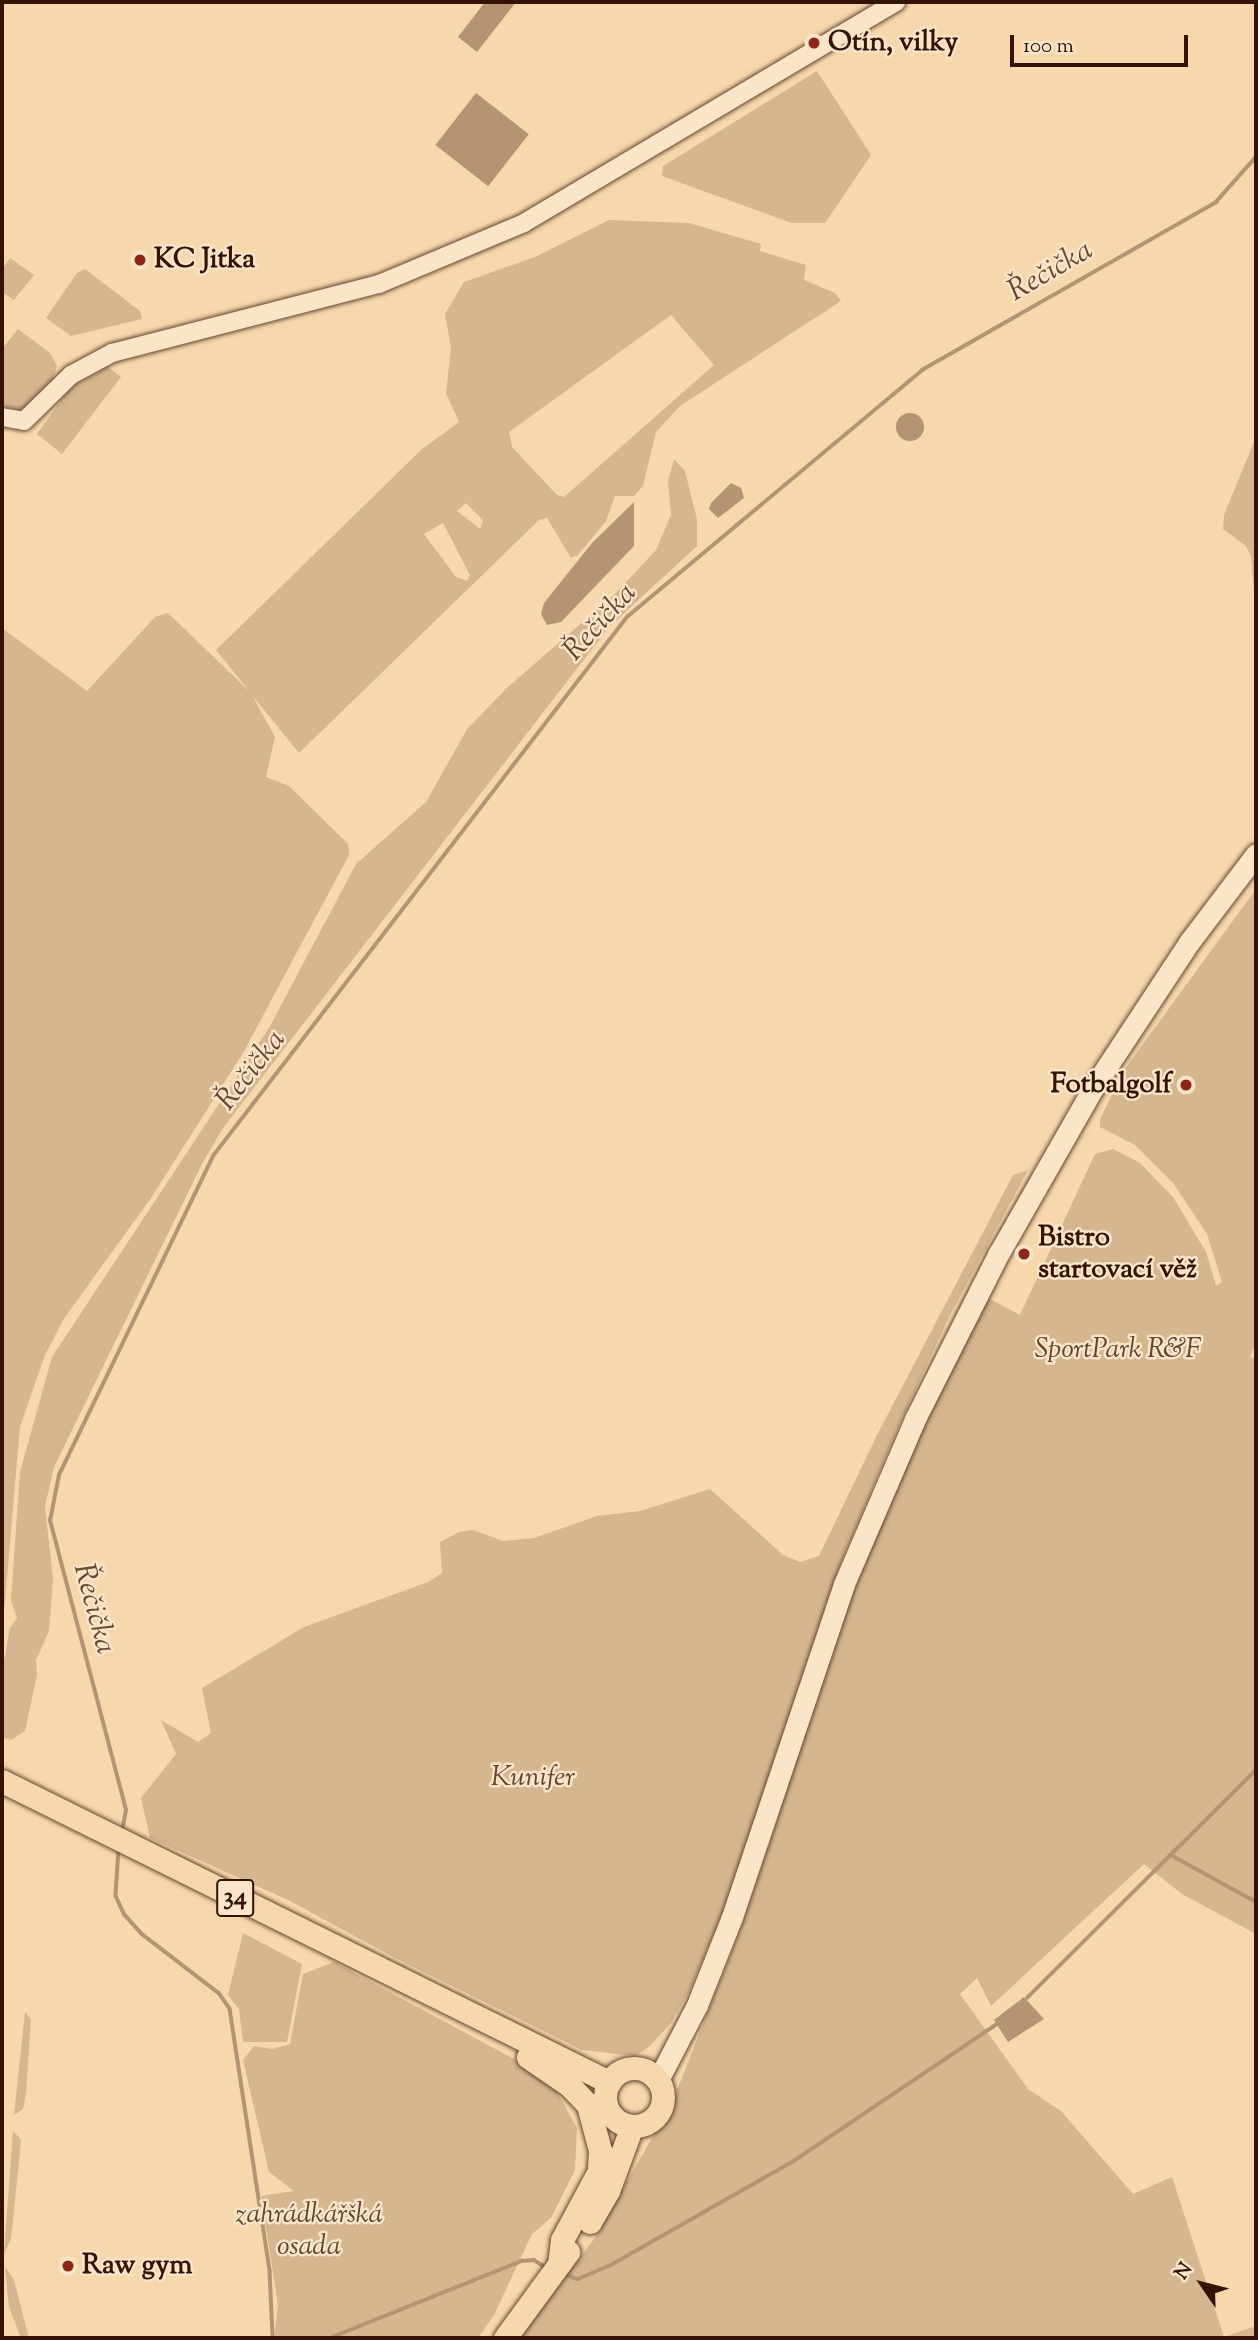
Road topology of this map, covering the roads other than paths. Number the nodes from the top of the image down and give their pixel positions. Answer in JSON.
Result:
{"nodes":[{"id":1,"x":896,"y":2,"type":"edge"},
{"id":2,"x":2,"y":417,"type":"edge"},
{"id":3,"x":1256,"y":853,"type":"edge"},
{"id":4,"x":2,"y":1781,"type":"edge"},
{"id":5,"x":472,"y":2016,"type":"junction"},
{"id":6,"x":658,"y":2080,"type":"junction"},
{"id":7,"x":609,"y":2082,"type":"junction"},
{"id":8,"x":632,"y":2126,"type":"junction"},
{"id":9,"x":559,"y":2264,"type":"junction"},
{"id":10,"x":505,"y":2338,"type":"edge"}],
"edges":[{"from":1,"to":2,"type":"street"},
{"from":3,"to":6,"type":"main road"},
{"from":4,"to":5,"type":"main road","number":"34"},
{"from":5,"to":7,"type":"main road","number":"34"},
{"from":5,"to":9,"type":"main road","number":"34"},
{"from":6,"to":7,"type":"main road"},
{"from":6,"to":8,"type":"main road"},
{"from":7,"to":8,"type":"main road"},
{"from":8,"to":9,"type":"main road","number":"34"},
{"from":9,"to":10,"type":"main road","number":"34"}]}
